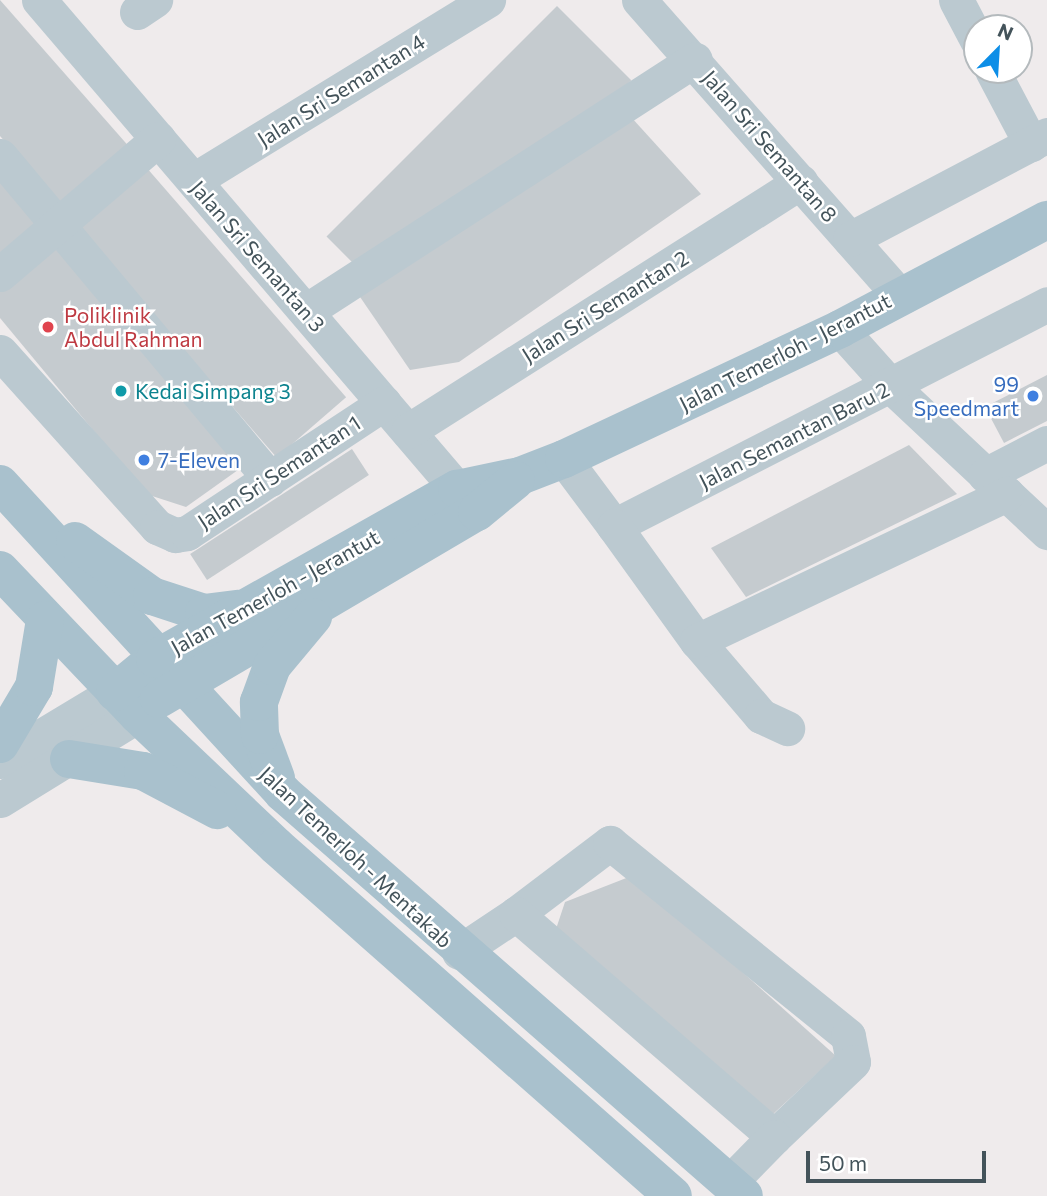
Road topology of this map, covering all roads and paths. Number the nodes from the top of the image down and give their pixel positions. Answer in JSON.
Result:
{"nodes":[{"id":1,"x":39,"y":0,"type":"edge"},
{"id":2,"x":488,"y":0,"type":"edge"},
{"id":3,"x":639,"y":0,"type":"edge"},
{"id":4,"x":695,"y":59,"type":"junction"},
{"id":5,"x":1001,"y":84,"type":"edge"},
{"id":6,"x":158,"y":139,"type":"junction"},
{"id":7,"x":1039,"y":140,"type":"edge"},
{"id":8,"x":0,"y":156,"type":"edge"},
{"id":9,"x":194,"y":180,"type":"junction"},
{"id":10,"x":801,"y":182,"type":"junction"},
{"id":11,"x":1047,"y":220,"type":"edge"},
{"id":12,"x":57,"y":226,"type":"junction"},
{"id":13,"x":850,"y":239,"type":"junction"},
{"id":14,"x":0,"y":274,"type":"edge"},
{"id":15,"x":899,"y":295,"type":"junction"},
{"id":16,"x":1047,"y":304,"type":"edge"},
{"id":17,"x":306,"y":311,"type":"junction"},
{"id":18,"x":840,"y":329,"type":"junction"},
{"id":19,"x":0,"y":352,"type":"edge"},
{"id":20,"x":891,"y":386,"type":"junction"},
{"id":21,"x":384,"y":403,"type":"junction"},
{"id":22,"x":408,"y":431,"type":"junction"},
{"id":23,"x":1047,"y":443,"type":"edge"},
{"id":24,"x":564,"y":459,"type":"junction"},
{"id":25,"x":0,"y":474,"type":"edge"},
{"id":26,"x":270,"y":480,"type":"junction"},
{"id":27,"x":0,"y":484,"type":"edge"},
{"id":28,"x":996,"y":484,"type":"junction"},
{"id":29,"x":467,"y":501,"type":"junction"},
{"id":30,"x":614,"y":526,"type":"junction"},
{"id":31,"x":1047,"y":532,"type":"edge"},
{"id":32,"x":0,"y":570,"type":"edge"},
{"id":33,"x":334,"y":595,"type":"junction"},
{"id":34,"x":246,"y":608,"type":"junction"},
{"id":35,"x":45,"y":620,"type":"junction"},
{"id":36,"x":697,"y":641,"type":"junction"},
{"id":37,"x":167,"y":671,"type":"junction"},
{"id":38,"x":127,"y":704,"type":"junction"},
{"id":39,"x":788,"y":728,"type":"dead end"},
{"id":40,"x":0,"y":744,"type":"edge"},
{"id":41,"x":69,"y":759,"type":"junction"},
{"id":42,"x":0,"y":761,"type":"edge"},
{"id":43,"x":283,"y":793,"type":"junction"},
{"id":44,"x":0,"y":800,"type":"edge"},
{"id":45,"x":276,"y":846,"type":"junction"},
{"id":46,"x":516,"y":914,"type":"junction"},
{"id":47,"x":459,"y":952,"type":"junction"},
{"id":48,"x":774,"y":1138,"type":"junction"},
{"id":49,"x":737,"y":1190,"type":"edge"},
{"id":50,"x":673,"y":1196,"type":"edge"}],
"edges":[{"from":1,"to":6,"type":"street","name":"Jalan Sri Semantan 3"},
{"from":2,"to":9,"type":"street","name":"Jalan Sri Semantan 4"},
{"from":3,"to":4,"type":"street","name":"Jalan Sri Semantan 8"},
{"from":4,"to":10,"type":"street","name":"Jalan Sri Semantan 8"},
{"from":4,"to":17,"type":"street"},
{"from":5,"to":7,"type":"street"},
{"from":6,"to":9,"type":"street","name":"Jalan Sri Semantan 3"},
{"from":6,"to":12,"type":"street"},
{"from":7,"to":13,"type":"street"},
{"from":8,"to":12,"type":"street"},
{"from":9,"to":17,"type":"street","name":"Jalan Sri Semantan 3"},
{"from":10,"to":13,"type":"street","name":"Jalan Sri Semantan 8"},
{"from":10,"to":22,"type":"street","name":"Jalan Sri Semantan 2"},
{"from":11,"to":15,"type":"main road","name":"Jalan Temerloh - Jerantut"},
{"from":12,"to":14,"type":"street"},
{"from":12,"to":26,"type":"street"},
{"from":13,"to":15,"type":"street","name":"Jalan Sri Semantan 8"},
{"from":15,"to":18,"type":"main road","name":"Jalan Temerloh - Jerantut"},
{"from":16,"to":20,"type":"street","name":"Jalan Semantan Baru 2"},
{"from":17,"to":21,"type":"street","name":"Jalan Sri Semantan 3"},
{"from":18,"to":20,"type":"street"},
{"from":18,"to":24,"type":"main road","name":"Jalan Temerloh - Jerantut"},
{"from":19,"to":26,"type":"street","name":"Jalan Sri Semantan 1"},
{"from":20,"to":28,"type":"street"},
{"from":20,"to":30,"type":"street","name":"Jalan Semantan Baru 2"},
{"from":21,"to":22,"type":"street","name":"Jalan Sri Semantan 3"},
{"from":21,"to":26,"type":"street","name":"Jalan Sri Semantan 1"},
{"from":22,"to":29,"type":"street","name":"Jalan Sri Semantan 3"},
{"from":23,"to":28,"type":"street"},
{"from":24,"to":29,"type":"main road","name":"Jalan Temerloh - Jerantut"},
{"from":24,"to":30,"type":"street"},
{"from":25,"to":34,"type":"main road"},
{"from":27,"to":37,"type":"main road","name":"Jalan Temerloh - Mentakab"},
{"from":28,"to":31,"type":"street"},
{"from":28,"to":36,"type":"street"},
{"from":29,"to":33,"type":"main road","name":"Jalan Temerloh - Jerantut"},
{"from":29,"to":34,"type":"main road","name":"Jalan Temerloh - Jerantut"},
{"from":30,"to":36,"type":"street"},
{"from":32,"to":35,"type":"main road","name":"Jalan Temerloh - Mentakab"},
{"from":33,"to":37,"type":"main road","name":"Jalan Temerloh - Jerantut"},
{"from":33,"to":43,"type":"main road"},
{"from":34,"to":37,"type":"main road","name":"Jalan Temerloh - Jerantut"},
{"from":35,"to":38,"type":"main road","name":"Jalan Temerloh - Mentakab"},
{"from":35,"to":40,"type":"main road"},
{"from":36,"to":39,"type":"street"},
{"from":37,"to":38,"type":"main road","name":"Jalan Temerloh - Jerantut"},
{"from":37,"to":43,"type":"main road","name":"Jalan Temerloh - Mentakab"},
{"from":38,"to":41,"type":"street"},
{"from":38,"to":42,"type":"street"},
{"from":38,"to":45,"type":"main road","name":"Jalan Temerloh - Mentakab"},
{"from":41,"to":44,"type":"street"},
{"from":41,"to":45,"type":"main road"},
{"from":43,"to":47,"type":"main road","name":"Jalan Temerloh - Mentakab"},
{"from":45,"to":50,"type":"main road","name":"Jalan Temerloh - Mentakab"},
{"from":46,"to":47,"type":"street"},
{"from":46,"to":48,"type":"street"},
{"from":46,"to":48,"type":"street"},
{"from":47,"to":49,"type":"main road","name":"Jalan Temerloh - Mentakab"},
{"from":48,"to":49,"type":"street"}]}
